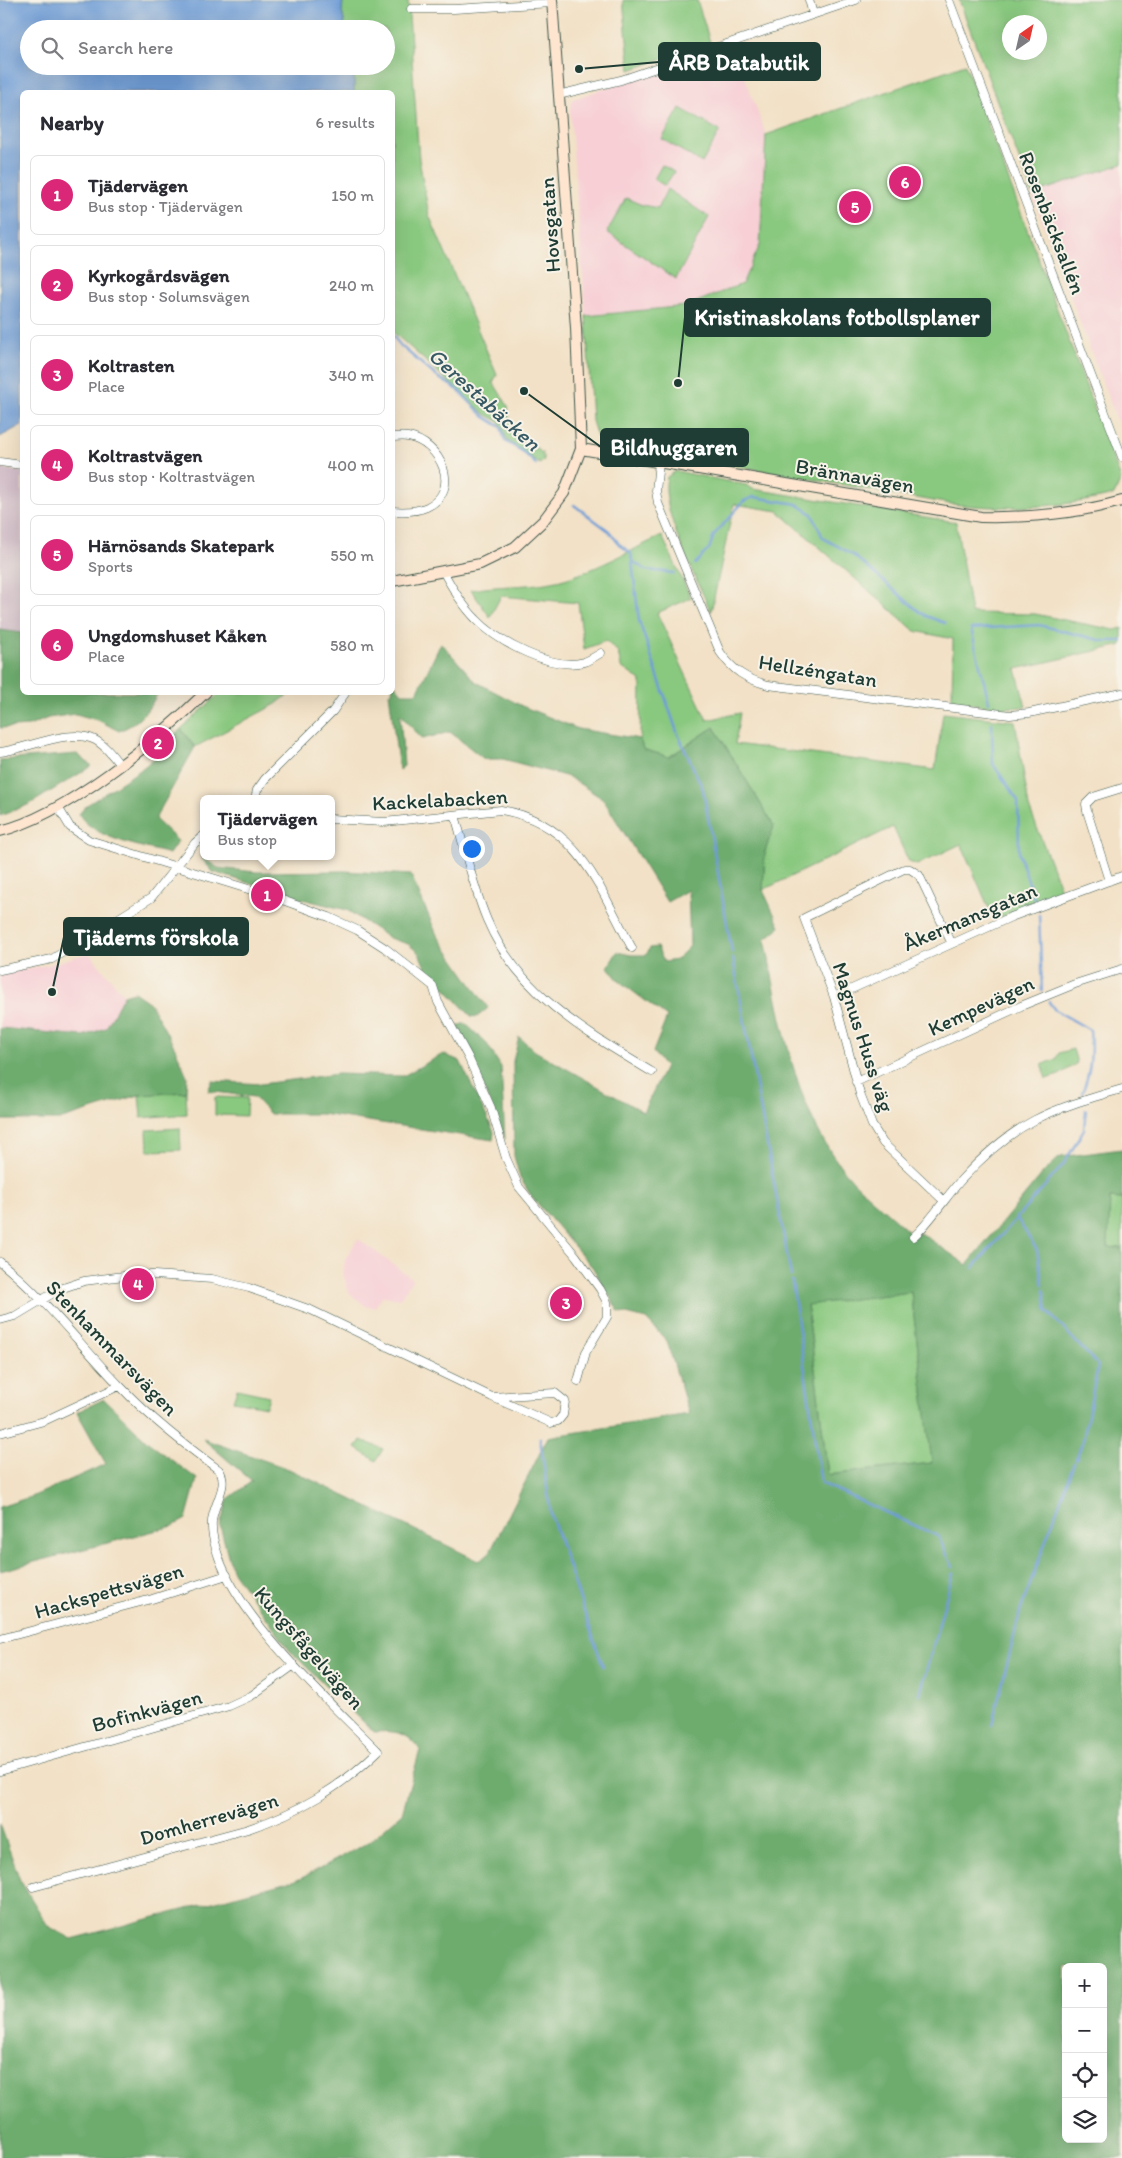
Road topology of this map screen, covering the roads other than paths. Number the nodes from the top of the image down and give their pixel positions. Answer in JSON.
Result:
{"nodes":[{"id":1,"x":808,"y":0,"type":"edge"},
{"id":2,"x":856,"y":0,"type":"edge"},
{"id":3,"x":949,"y":0,"type":"edge"},
{"id":4,"x":552,"y":2,"type":"edge"},
{"id":5,"x":411,"y":9,"type":"dead end"},
{"id":6,"x":813,"y":14,"type":"junction"},
{"id":7,"x":558,"y":95,"type":"junction"},
{"id":8,"x":395,"y":437,"type":"edge"},
{"id":9,"x":581,"y":449,"type":"junction"},
{"id":10,"x":1122,"y":457,"type":"edge"},
{"id":11,"x":0,"y":462,"type":"edge"},
{"id":12,"x":659,"y":462,"type":"junction"},
{"id":13,"x":20,"y":465,"type":"edge"},
{"id":14,"x":1122,"y":501,"type":"edge"},
{"id":15,"x":395,"y":512,"type":"edge"},
{"id":16,"x":443,"y":571,"type":"junction"},
{"id":17,"x":395,"y":580,"type":"edge"},
{"id":18,"x":601,"y":653,"type":"dead end"},
{"id":19,"x":1122,"y":693,"type":"edge"},
{"id":20,"x":202,"y":695,"type":"edge"},
{"id":21,"x":344,"y":695,"type":"edge"},
{"id":22,"x":0,"y":752,"type":"edge"},
{"id":23,"x":120,"y":765,"type":"junction"},
{"id":24,"x":1122,"y":788,"type":"edge"},
{"id":25,"x":256,"y":795,"type":"edge"},
{"id":26,"x":58,"y":807,"type":"junction"},
{"id":27,"x":455,"y":815,"type":"junction"},
{"id":28,"x":335,"y":819,"type":"edge"},
{"id":29,"x":0,"y":831,"type":"edge"},
{"id":30,"x":200,"y":839,"type":"edge"},
{"id":31,"x":175,"y":867,"type":"junction"},
{"id":32,"x":1122,"y":876,"type":"edge"},
{"id":33,"x":1109,"y":881,"type":"junction"},
{"id":34,"x":951,"y":942,"type":"junction"},
{"id":35,"x":632,"y":948,"type":"dead end"},
{"id":36,"x":1122,"y":968,"type":"edge"},
{"id":37,"x":0,"y":970,"type":"edge"},
{"id":38,"x":834,"y":998,"type":"junction"},
{"id":39,"x":652,"y":1072,"type":"dead end"},
{"id":40,"x":856,"y":1082,"type":"junction"},
{"id":41,"x":1122,"y":1089,"type":"edge"},
{"id":42,"x":943,"y":1200,"type":"junction"},
{"id":43,"x":913,"y":1237,"type":"dead end"},
{"id":44,"x":0,"y":1262,"type":"edge"},
{"id":45,"x":42,"y":1299,"type":"junction"},
{"id":46,"x":0,"y":1320,"type":"edge"},
{"id":47,"x":578,"y":1381,"type":"dead end"},
{"id":48,"x":119,"y":1386,"type":"junction"},
{"id":49,"x":492,"y":1397,"type":"junction"},
{"id":50,"x":0,"y":1433,"type":"edge"},
{"id":51,"x":223,"y":1476,"type":"joint"},
{"id":52,"x":227,"y":1575,"type":"junction"},
{"id":53,"x":0,"y":1639,"type":"edge"},
{"id":54,"x":294,"y":1665,"type":"junction"},
{"id":55,"x":378,"y":1750,"type":"joint"},
{"id":56,"x":0,"y":1771,"type":"edge"},
{"id":57,"x":33,"y":1888,"type":"dead end"}],
"edges":[{"from":1,"to":6,"type":"street"},
{"from":2,"to":6,"type":"street"},
{"from":3,"to":10,"type":"street","name":"Rosenbäcksallén"},
{"from":4,"to":5,"type":"street"},
{"from":4,"to":7,"type":"main road","name":"Hovsgatan"},
{"from":6,"to":7,"type":"street"},
{"from":7,"to":9,"type":"main road","name":"Hovsgatan"},
{"from":8,"to":15,"type":"street"},
{"from":9,"to":12,"type":"main road","name":"Brännavägen"},
{"from":9,"to":16,"type":"main road"},
{"from":11,"to":13,"type":"street"},
{"from":12,"to":14,"type":"main road","name":"Brännavägen"},
{"from":12,"to":19,"type":"street","name":"Hellzéngatan"},
{"from":16,"to":17,"type":"main road"},
{"from":16,"to":18,"type":"street"},
{"from":20,"to":23,"type":"main road"},
{"from":21,"to":25,"type":"street"},
{"from":22,"to":23,"type":"street"},
{"from":23,"to":26,"type":"main road"},
{"from":24,"to":33,"type":"street"},
{"from":26,"to":29,"type":"main road"},
{"from":26,"to":31,"type":"street"},
{"from":27,"to":28,"type":"street","name":"Kackelabacken"},
{"from":27,"to":35,"type":"street","name":"Kackelabacken"},
{"from":27,"to":39,"type":"street"},
{"from":30,"to":31,"type":"street"},
{"from":31,"to":37,"type":"street"},
{"from":31,"to":47,"type":"street"},
{"from":32,"to":33,"type":"street","name":"Åkermansgatan"},
{"from":33,"to":34,"type":"street","name":"Åkermansgatan"},
{"from":34,"to":38,"type":"street","name":"Åkermansgatan"},
{"from":34,"to":38,"type":"street","name":"Magnus Huss väg"},
{"from":36,"to":40,"type":"street","name":"Kempevägen"},
{"from":38,"to":40,"type":"street","name":"Magnus Huss väg"},
{"from":40,"to":42,"type":"street","name":"Magnus Huss väg"},
{"from":41,"to":42,"type":"street"},
{"from":42,"to":43,"type":"street"},
{"from":44,"to":45,"type":"street","name":"Stenhammarsvägen"},
{"from":45,"to":46,"type":"street"},
{"from":45,"to":48,"type":"street","name":"Stenhammarsvägen"},
{"from":45,"to":49,"type":"street"},
{"from":48,"to":50,"type":"street"},
{"from":48,"to":51,"type":"street","name":"Stenhammarsvägen"},
{"from":49,"to":49,"type":"street"},
{"from":51,"to":52,"type":"street","name":"Kungsfågelvägen"},
{"from":52,"to":53,"type":"street","name":"Hackspettsvägen"},
{"from":52,"to":54,"type":"street","name":"Kungsfågelvägen"},
{"from":54,"to":55,"type":"street","name":"Kungsfågelvägen"},
{"from":54,"to":56,"type":"street","name":"Bofinkvägen"},
{"from":55,"to":57,"type":"street","name":"Domherrevägen"}]}
